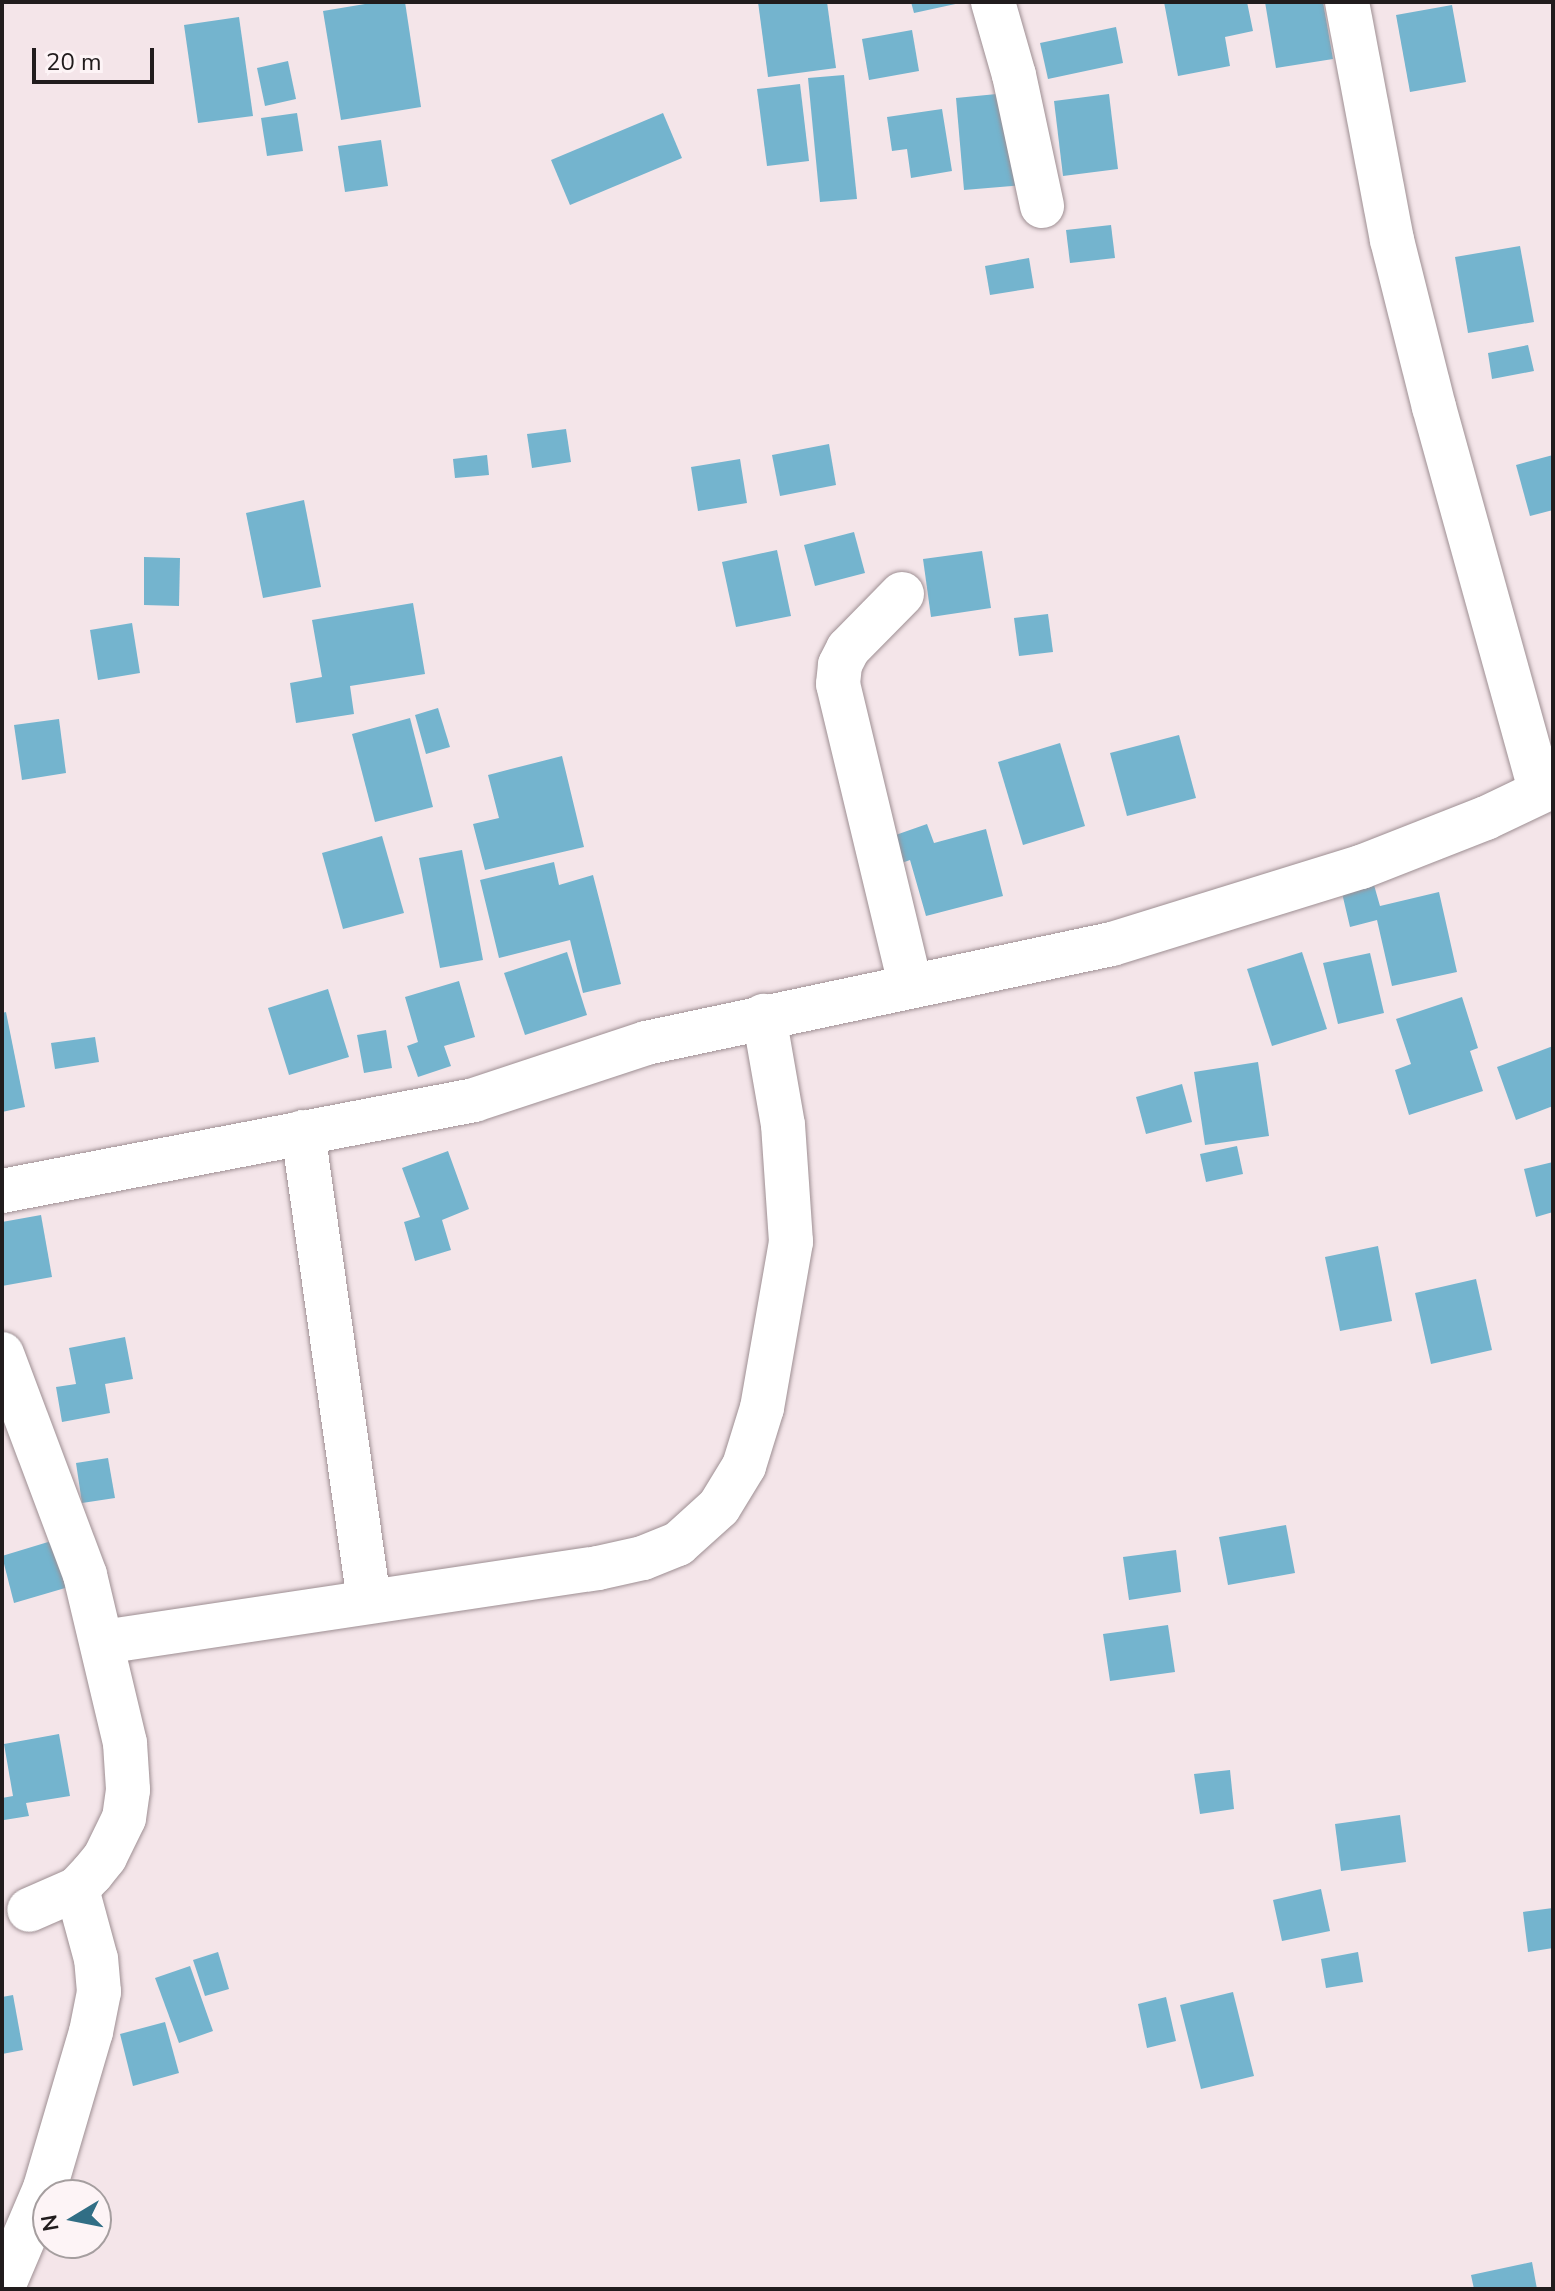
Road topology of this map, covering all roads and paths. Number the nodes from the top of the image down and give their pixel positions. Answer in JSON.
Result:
{"nodes":[{"id":1,"x":993,"y":2,"type":"edge"},
{"id":2,"x":1347,"y":2,"type":"edge"},
{"id":3,"x":1042,"y":206,"type":"dead end"},
{"id":4,"x":902,"y":594,"type":"dead end"},
{"id":5,"x":1546,"y":788,"type":"edge"},
{"id":6,"x":910,"y":985,"type":"junction"},
{"id":7,"x":764,"y":1016,"type":"junction"},
{"id":8,"x":303,"y":1132,"type":"junction"},
{"id":9,"x":2,"y":1191,"type":"edge"},
{"id":10,"x":2,"y":1354,"type":"edge"},
{"id":11,"x":369,"y":1600,"type":"junction"},
{"id":12,"x":103,"y":1642,"type":"junction"},
{"id":13,"x":77,"y":1889,"type":"junction"},
{"id":14,"x":29,"y":1910,"type":"dead end"},
{"id":15,"x":2,"y":2289,"type":"edge"}],
"edges":[{"from":1,"to":3,"type":"street"},
{"from":2,"to":5,"type":"street"},
{"from":4,"to":6,"type":"street"},
{"from":5,"to":6,"type":"street"},
{"from":6,"to":7,"type":"street"},
{"from":7,"to":8,"type":"street"},
{"from":7,"to":11,"type":"street"},
{"from":8,"to":9,"type":"street"},
{"from":8,"to":11,"type":"street"},
{"from":10,"to":12,"type":"street"},
{"from":11,"to":12,"type":"street"},
{"from":12,"to":13,"type":"street"},
{"from":13,"to":14,"type":"street"},
{"from":13,"to":15,"type":"street"}]}
